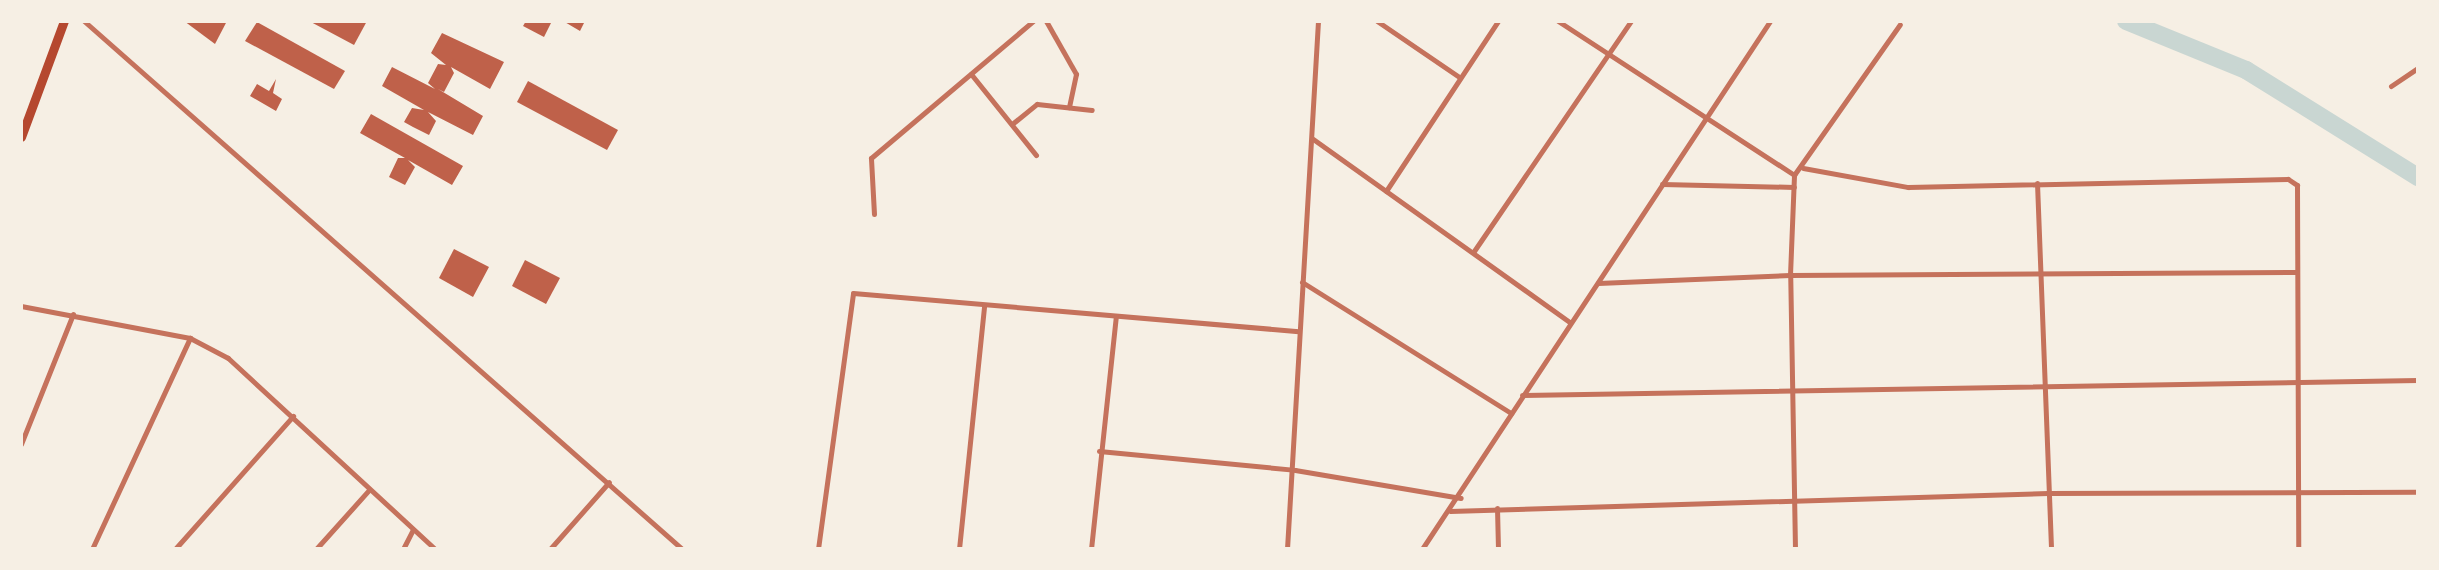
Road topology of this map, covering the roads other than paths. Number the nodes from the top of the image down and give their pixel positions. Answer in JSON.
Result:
{"nodes":[{"id":1,"x":64,"y":21,"type":"edge"},
{"id":2,"x":84,"y":21,"type":"edge"},
{"id":3,"x":1033,"y":21,"type":"edge"},
{"id":4,"x":1046,"y":21,"type":"edge"},
{"id":5,"x":1318,"y":21,"type":"edge"},
{"id":6,"x":1377,"y":21,"type":"edge"},
{"id":7,"x":1498,"y":21,"type":"edge"},
{"id":8,"x":1558,"y":21,"type":"edge"},
{"id":9,"x":1631,"y":21,"type":"edge"},
{"id":10,"x":1770,"y":21,"type":"edge"},
{"id":11,"x":1900,"y":24,"type":"dead end"},
{"id":12,"x":1607,"y":55,"type":"junction"},
{"id":13,"x":2418,"y":68,"type":"edge"},
{"id":14,"x":971,"y":74,"type":"junction"},
{"id":15,"x":1459,"y":77,"type":"junction"},
{"id":16,"x":2391,"y":86,"type":"dead end"},
{"id":17,"x":1069,"y":107,"type":"junction"},
{"id":18,"x":1092,"y":110,"type":"dead end"},
{"id":19,"x":25,"y":117,"type":"edge"},
{"id":20,"x":1705,"y":121,"type":"junction"},
{"id":21,"x":1012,"y":124,"type":"junction"},
{"id":22,"x":21,"y":137,"type":"edge"},
{"id":23,"x":1313,"y":139,"type":"junction"},
{"id":24,"x":1036,"y":155,"type":"dead end"},
{"id":25,"x":1803,"y":168,"type":"junction"},
{"id":26,"x":1794,"y":175,"type":"junction"},
{"id":27,"x":2037,"y":183,"type":"junction"},
{"id":28,"x":1662,"y":184,"type":"junction"},
{"id":29,"x":1794,"y":187,"type":"junction"},
{"id":30,"x":1386,"y":191,"type":"junction"},
{"id":31,"x":874,"y":214,"type":"dead end"},
{"id":32,"x":1474,"y":251,"type":"junction"},
{"id":33,"x":2296,"y":272,"type":"junction"},
{"id":34,"x":2043,"y":273,"type":"junction"},
{"id":35,"x":1790,"y":275,"type":"junction"},
{"id":36,"x":1302,"y":282,"type":"junction"},
{"id":37,"x":1598,"y":283,"type":"junction"},
{"id":38,"x":21,"y":306,"type":"edge"},
{"id":39,"x":984,"y":306,"type":"junction"},
{"id":40,"x":73,"y":314,"type":"junction"},
{"id":41,"x":1116,"y":316,"type":"junction"},
{"id":42,"x":1570,"y":322,"type":"junction"},
{"id":43,"x":1298,"y":331,"type":"junction"},
{"id":44,"x":190,"y":338,"type":"junction"},
{"id":45,"x":2418,"y":380,"type":"edge"},
{"id":46,"x":2295,"y":382,"type":"junction"},
{"id":47,"x":2048,"y":385,"type":"junction"},
{"id":48,"x":1792,"y":390,"type":"junction"},
{"id":49,"x":1522,"y":395,"type":"junction"},
{"id":50,"x":1511,"y":413,"type":"junction"},
{"id":51,"x":292,"y":416,"type":"junction"},
{"id":52,"x":21,"y":444,"type":"edge"},
{"id":53,"x":1099,"y":451,"type":"junction"},
{"id":54,"x":1295,"y":470,"type":"junction"},
{"id":55,"x":609,"y":482,"type":"junction"},
{"id":56,"x":368,"y":491,"type":"junction"},
{"id":57,"x":2418,"y":492,"type":"edge"},
{"id":58,"x":2048,"y":493,"type":"junction"},
{"id":59,"x":2299,"y":494,"type":"junction"},
{"id":60,"x":1461,"y":498,"type":"junction"},
{"id":61,"x":1794,"y":505,"type":"junction"},
{"id":62,"x":1497,"y":508,"type":"junction"},
{"id":63,"x":1450,"y":511,"type":"junction"},
{"id":64,"x":413,"y":529,"type":"junction"},
{"id":65,"x":92,"y":549,"type":"edge"},
{"id":66,"x":175,"y":549,"type":"edge"},
{"id":67,"x":316,"y":549,"type":"edge"},
{"id":68,"x":403,"y":549,"type":"edge"},
{"id":69,"x":435,"y":549,"type":"edge"},
{"id":70,"x":550,"y":549,"type":"edge"},
{"id":71,"x":682,"y":549,"type":"edge"},
{"id":72,"x":818,"y":549,"type":"edge"},
{"id":73,"x":959,"y":549,"type":"edge"},
{"id":74,"x":1091,"y":549,"type":"edge"},
{"id":75,"x":1287,"y":549,"type":"edge"},
{"id":76,"x":1422,"y":549,"type":"edge"},
{"id":77,"x":1498,"y":549,"type":"edge"},
{"id":78,"x":1795,"y":549,"type":"edge"},
{"id":79,"x":2051,"y":549,"type":"edge"},
{"id":80,"x":2298,"y":549,"type":"edge"}],
"edges":[{"from":1,"to":19,"type":"main road"},
{"from":2,"to":55,"type":"street"},
{"from":3,"to":14,"type":"street"},
{"from":4,"to":17,"type":"street"},
{"from":5,"to":23,"type":"street"},
{"from":6,"to":15,"type":"street"},
{"from":7,"to":15,"type":"street"},
{"from":8,"to":12,"type":"street"},
{"from":9,"to":12,"type":"street"},
{"from":10,"to":20,"type":"street"},
{"from":11,"to":25,"type":"street"},
{"from":12,"to":20,"type":"street"},
{"from":12,"to":32,"type":"street"},
{"from":13,"to":16,"type":"street"},
{"from":14,"to":21,"type":"street"},
{"from":14,"to":31,"type":"street"},
{"from":15,"to":30,"type":"street"},
{"from":17,"to":18,"type":"street"},
{"from":17,"to":21,"type":"street"},
{"from":19,"to":22,"type":"main road"},
{"from":20,"to":26,"type":"street"},
{"from":20,"to":28,"type":"street"},
{"from":21,"to":24,"type":"street"},
{"from":23,"to":30,"type":"street"},
{"from":23,"to":36,"type":"street"},
{"from":25,"to":26,"type":"street"},
{"from":25,"to":27,"type":"street"},
{"from":26,"to":29,"type":"street"},
{"from":27,"to":33,"type":"street"},
{"from":27,"to":34,"type":"street"},
{"from":28,"to":29,"type":"street"},
{"from":28,"to":37,"type":"street"},
{"from":29,"to":35,"type":"street"},
{"from":30,"to":32,"type":"street"},
{"from":32,"to":42,"type":"street"},
{"from":33,"to":34,"type":"street"},
{"from":33,"to":46,"type":"street"},
{"from":34,"to":35,"type":"street"},
{"from":34,"to":47,"type":"street"},
{"from":35,"to":37,"type":"street"},
{"from":35,"to":48,"type":"street"},
{"from":36,"to":43,"type":"street"},
{"from":36,"to":50,"type":"street"},
{"from":37,"to":42,"type":"street"},
{"from":38,"to":40,"type":"street"},
{"from":39,"to":41,"type":"street"},
{"from":39,"to":72,"type":"street"},
{"from":39,"to":73,"type":"street"},
{"from":40,"to":44,"type":"street"},
{"from":40,"to":52,"type":"street"},
{"from":41,"to":43,"type":"street"},
{"from":41,"to":53,"type":"street"},
{"from":42,"to":49,"type":"street"},
{"from":43,"to":54,"type":"street"},
{"from":44,"to":51,"type":"street"},
{"from":44,"to":65,"type":"street"},
{"from":45,"to":46,"type":"street"},
{"from":46,"to":47,"type":"street"},
{"from":46,"to":59,"type":"street"},
{"from":47,"to":48,"type":"street"},
{"from":47,"to":58,"type":"street"},
{"from":48,"to":49,"type":"street"},
{"from":48,"to":61,"type":"street"},
{"from":49,"to":50,"type":"street"},
{"from":50,"to":60,"type":"street"},
{"from":51,"to":56,"type":"street"},
{"from":51,"to":66,"type":"street"},
{"from":53,"to":54,"type":"street"},
{"from":53,"to":74,"type":"street"},
{"from":54,"to":60,"type":"street"},
{"from":54,"to":75,"type":"street"},
{"from":55,"to":70,"type":"street"},
{"from":55,"to":71,"type":"street"},
{"from":56,"to":64,"type":"street"},
{"from":56,"to":67,"type":"street"},
{"from":57,"to":59,"type":"street"},
{"from":58,"to":59,"type":"street"},
{"from":58,"to":61,"type":"street"},
{"from":58,"to":79,"type":"street"},
{"from":59,"to":80,"type":"street"},
{"from":60,"to":63,"type":"street"},
{"from":61,"to":62,"type":"street"},
{"from":61,"to":78,"type":"street"},
{"from":62,"to":63,"type":"street"},
{"from":62,"to":77,"type":"street"},
{"from":63,"to":76,"type":"street"},
{"from":64,"to":68,"type":"street"},
{"from":64,"to":69,"type":"street"}]}
